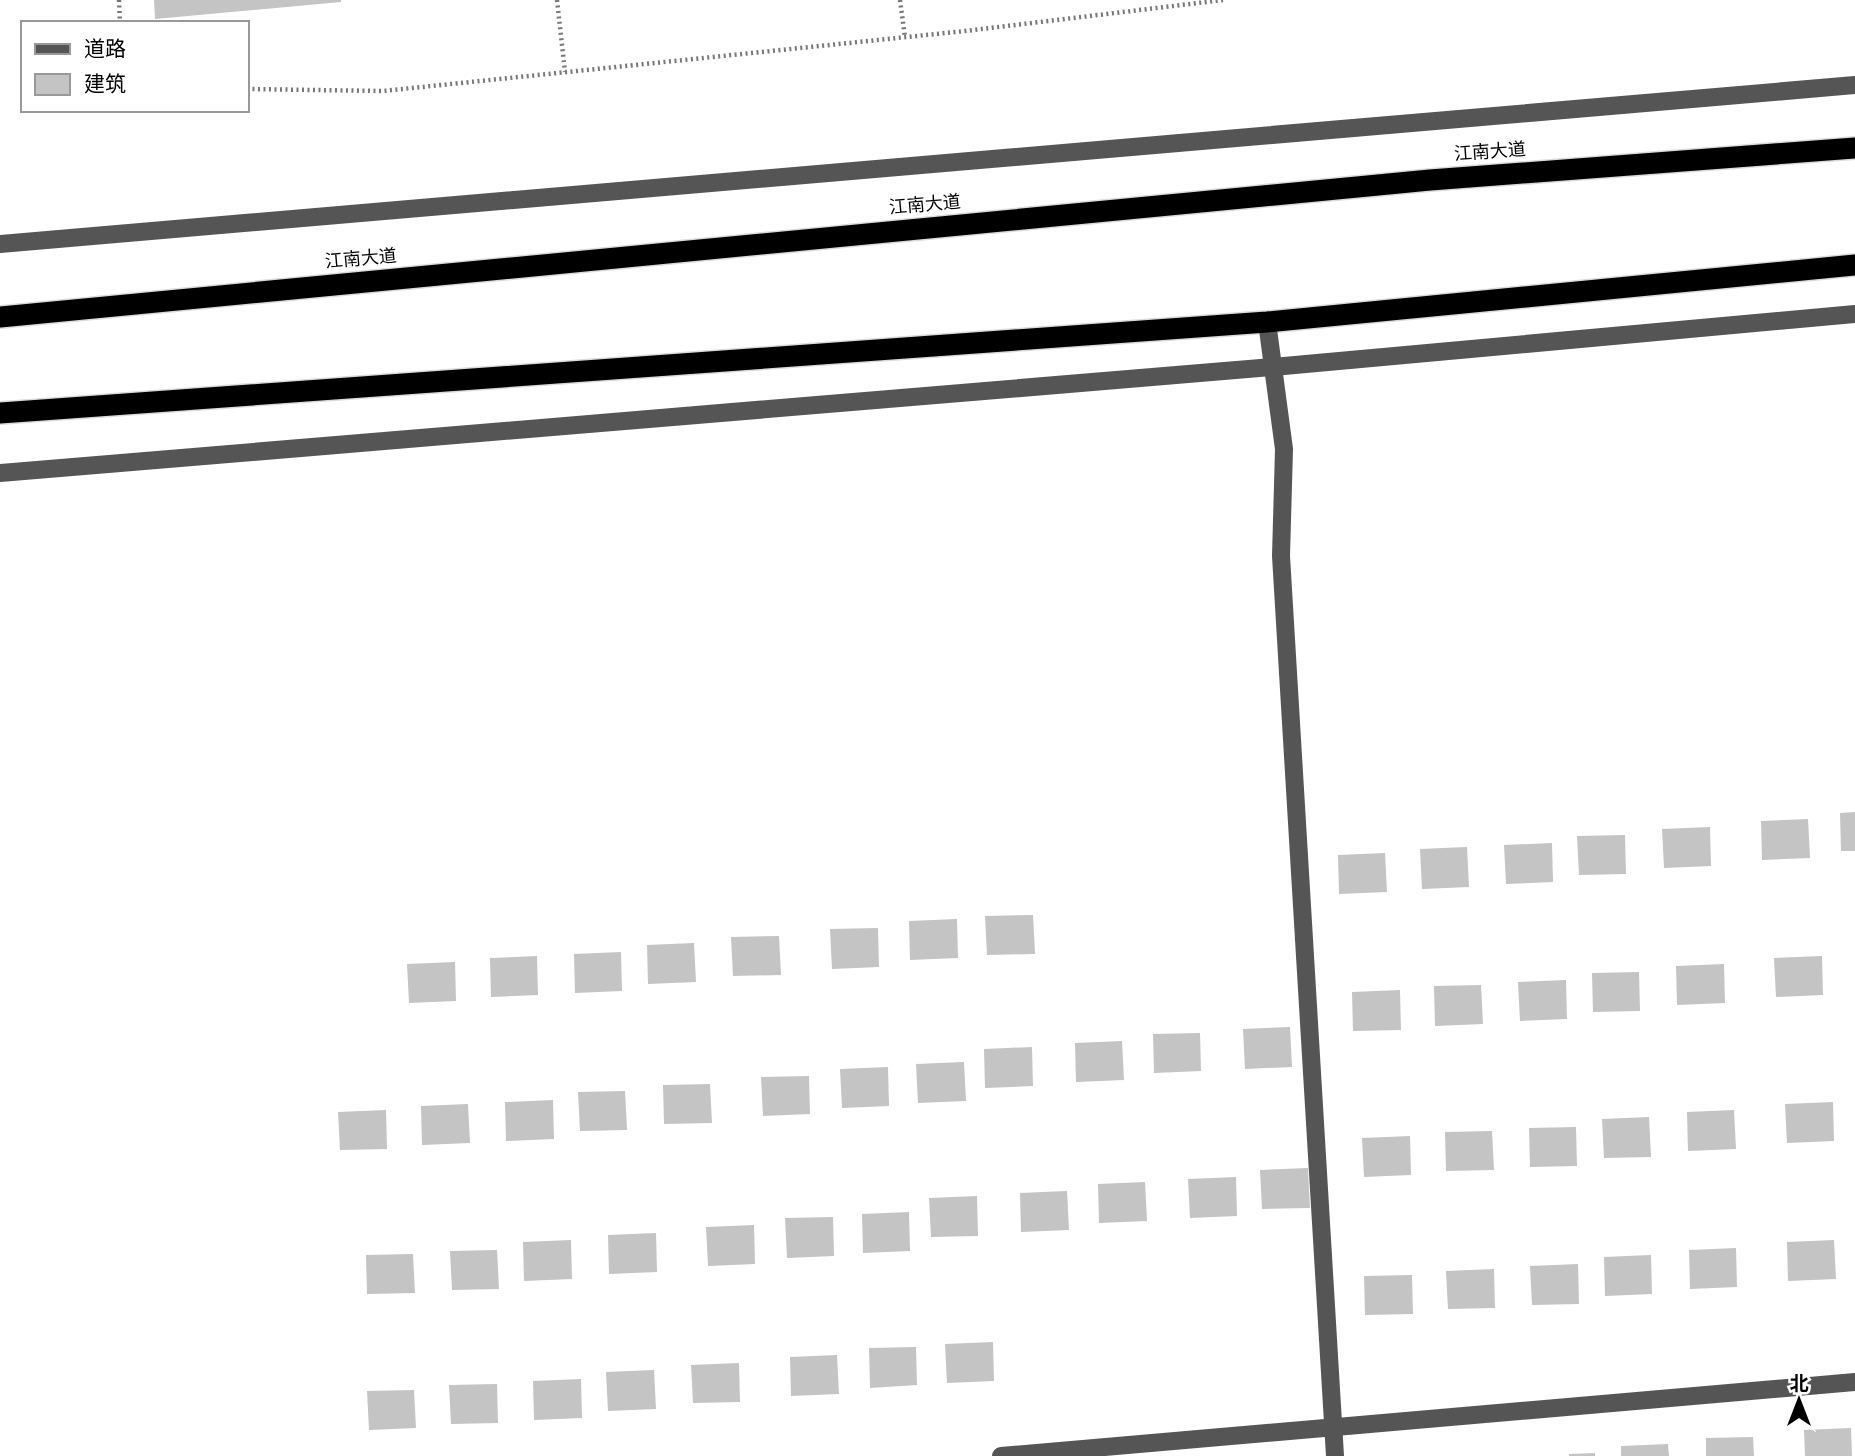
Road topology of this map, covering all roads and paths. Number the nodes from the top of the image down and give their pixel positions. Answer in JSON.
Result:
{"nodes":[{"id":1,"x":119,"y":0,"type":"edge"},
{"id":2,"x":557,"y":0,"type":"edge"},
{"id":3,"x":900,"y":0,"type":"edge"},
{"id":4,"x":1223,"y":0,"type":"edge"},
{"id":5,"x":120,"y":21,"type":"edge"},
{"id":6,"x":905,"y":37,"type":"junction"},
{"id":7,"x":565,"y":72,"type":"junction"},
{"id":8,"x":1855,"y":85,"type":"edge"},
{"id":9,"x":248,"y":89,"type":"edge"},
{"id":10,"x":1855,"y":148,"type":"edge"},
{"id":11,"x":0,"y":244,"type":"edge"},
{"id":12,"x":1855,"y":265,"type":"edge"},
{"id":13,"x":1855,"y":314,"type":"edge"},
{"id":14,"x":0,"y":317,"type":"edge"},
{"id":15,"x":1267,"y":322,"type":"junction"},
{"id":16,"x":1273,"y":367,"type":"junction"},
{"id":17,"x":0,"y":413,"type":"edge"},
{"id":18,"x":0,"y":473,"type":"edge"},
{"id":19,"x":1855,"y":1382,"type":"edge"},
{"id":20,"x":1333,"y":1430,"type":"junction"},
{"id":21,"x":1002,"y":1456,"type":"edge"},
{"id":22,"x":1335,"y":1456,"type":"edge"}],
"edges":[{"from":1,"to":5,"type":"path"},
{"from":2,"to":7,"type":"path"},
{"from":3,"to":6,"type":"path"},
{"from":4,"to":6,"type":"path"},
{"from":6,"to":7,"type":"path"},
{"from":7,"to":9,"type":"path"},
{"from":8,"to":11,"type":"street"},
{"from":10,"to":14,"type":"highway","name":"江南大道"},
{"from":12,"to":15,"type":"highway"},
{"from":13,"to":16,"type":"street"},
{"from":15,"to":16,"type":"street"},
{"from":15,"to":17,"type":"highway"},
{"from":16,"to":18,"type":"street"},
{"from":16,"to":20,"type":"street"},
{"from":19,"to":20,"type":"street"},
{"from":20,"to":21,"type":"street"},
{"from":20,"to":22,"type":"street"}]}
